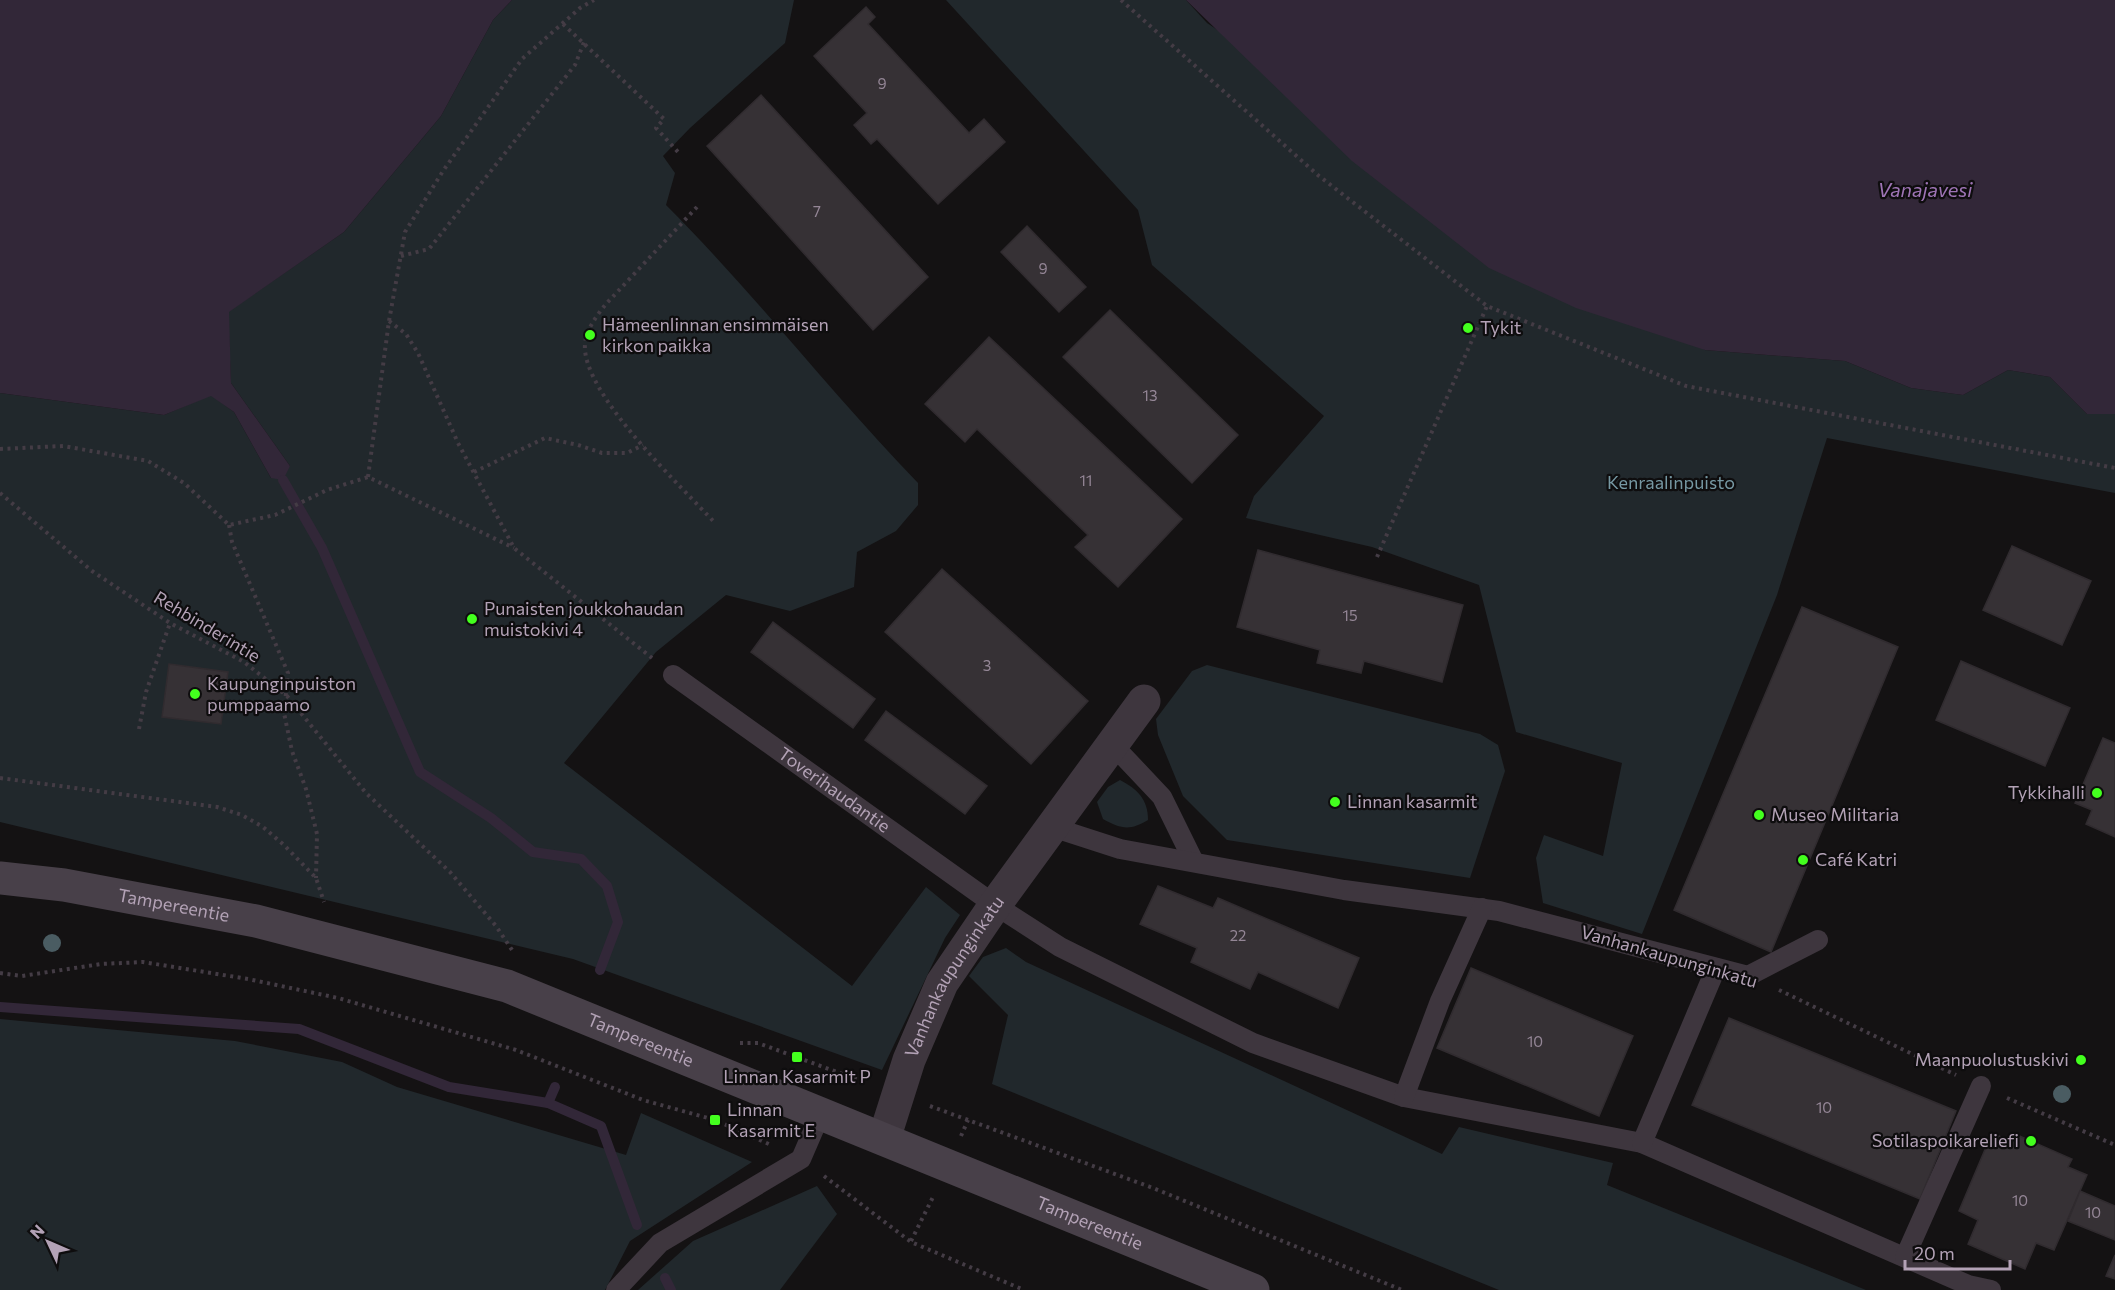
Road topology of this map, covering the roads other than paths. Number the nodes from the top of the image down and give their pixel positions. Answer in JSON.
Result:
{"nodes":[{"id":1,"x":673,"y":675,"type":"road end"},
{"id":2,"x":1144,"y":701,"type":"dead end"},
{"id":3,"x":1112,"y":744,"type":"junction"},
{"id":4,"x":1052,"y":827,"type":"junction"},
{"id":5,"x":1194,"y":862,"type":"junction"},
{"id":6,"x":0,"y":878,"type":"edge"},
{"id":7,"x":995,"y":905,"type":"junction"},
{"id":8,"x":1482,"y":908,"type":"junction"},
{"id":9,"x":1818,"y":940,"type":"dead end"},
{"id":10,"x":1716,"y":968,"type":"junction"},
{"id":11,"x":1981,"y":1086,"type":"road end"},
{"id":12,"x":1404,"y":1097,"type":"junction"},
{"id":13,"x":820,"y":1115,"type":"junction"},
{"id":14,"x":884,"y":1139,"type":"junction"},
{"id":15,"x":1642,"y":1143,"type":"junction"},
{"id":16,"x":1905,"y":1257,"type":"junction"},
{"id":17,"x":616,"y":1290,"type":"edge"},
{"id":18,"x":1253,"y":1290,"type":"edge"},
{"id":19,"x":1991,"y":1290,"type":"edge"}],
"edges":[{"from":1,"to":7,"type":"lane","name":"Toverihaudantie"},
{"from":2,"to":3,"type":"street","name":"Vanhankaupunginkatu"},
{"from":3,"to":4,"type":"street","name":"Vanhankaupunginkatu"},
{"from":3,"to":5,"type":"lane"},
{"from":4,"to":5,"type":"lane","name":"Vanhankaupunginkatu"},
{"from":4,"to":7,"type":"street","name":"Vanhankaupunginkatu"},
{"from":5,"to":8,"type":"lane","name":"Vanhankaupunginkatu"},
{"from":6,"to":13,"type":"main road","name":"Tampereentie"},
{"from":7,"to":12,"type":"lane","name":"Toverihaudantie"},
{"from":7,"to":14,"type":"street","name":"Vanhankaupunginkatu"},
{"from":8,"to":10,"type":"lane","name":"Vanhankaupunginkatu"},
{"from":8,"to":12,"type":"lane"},
{"from":9,"to":10,"type":"lane","name":"Vanhankaupunginkatu"},
{"from":10,"to":15,"type":"lane"},
{"from":11,"to":16,"type":"lane"},
{"from":12,"to":15,"type":"lane","name":"Toverihaudantie"},
{"from":13,"to":14,"type":"main road","name":"Tampereentie"},
{"from":13,"to":17,"type":"lane"},
{"from":14,"to":18,"type":"main road","name":"Tampereentie"},
{"from":15,"to":16,"type":"lane","name":"Toverihaudantie"},
{"from":16,"to":19,"type":"lane","name":"Toverihaudantie"}]}
